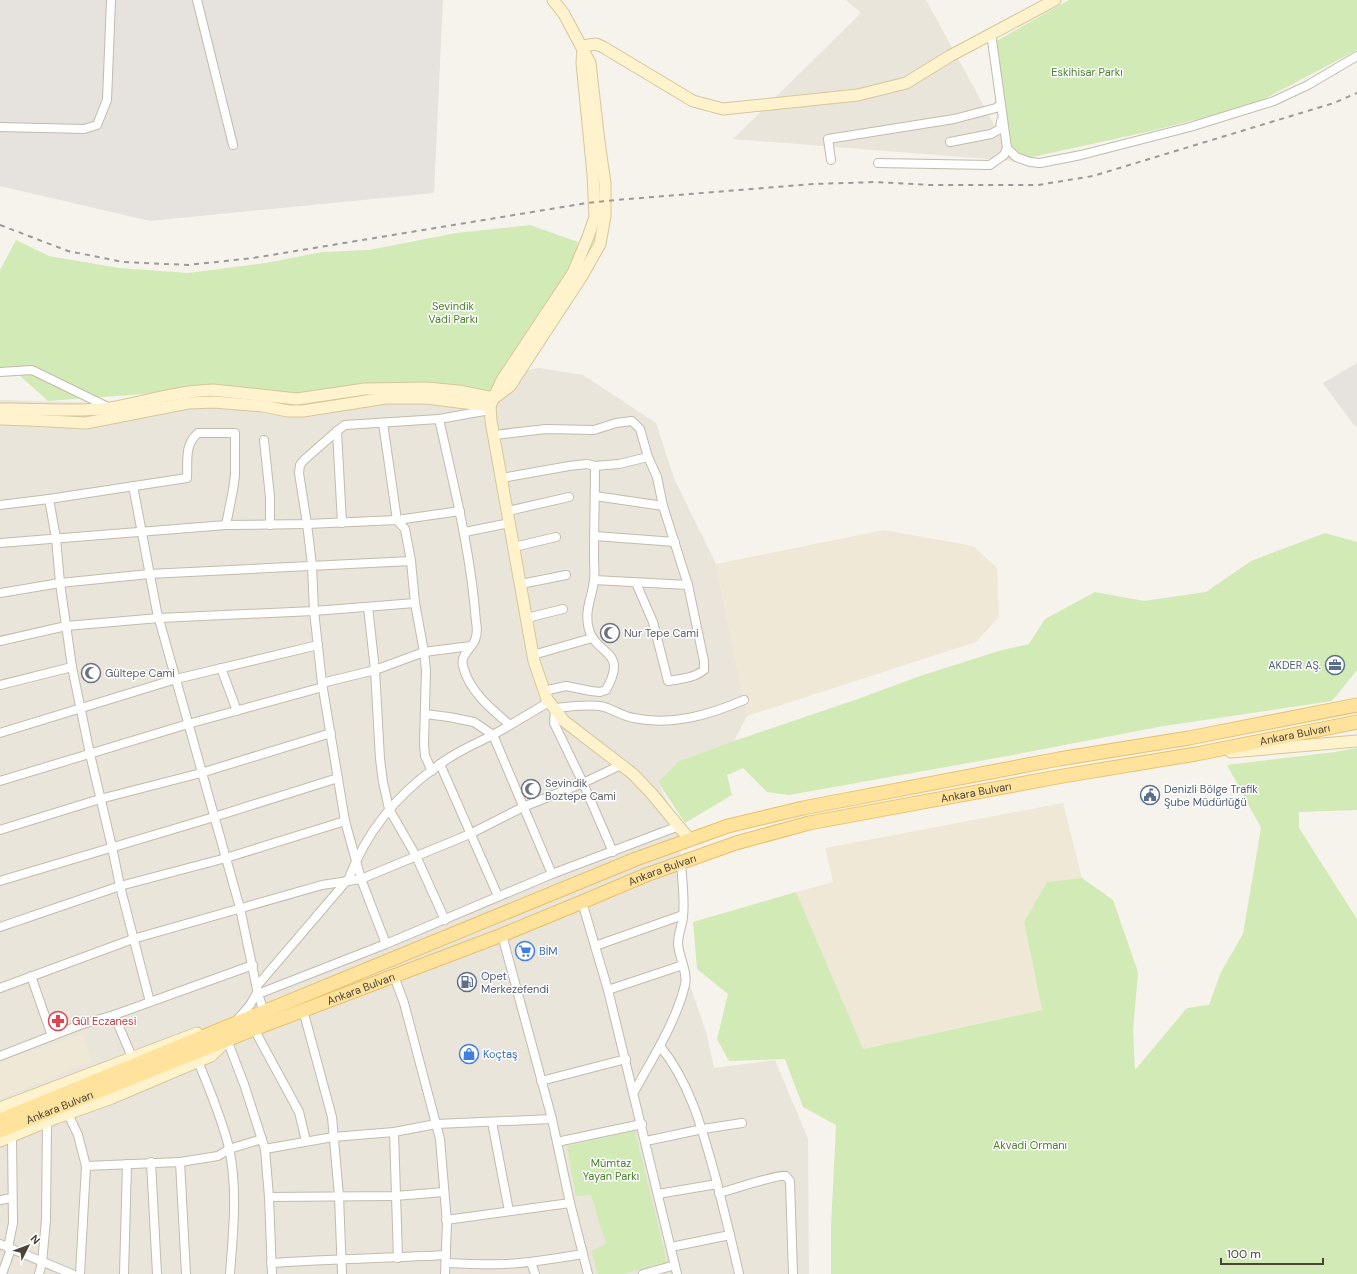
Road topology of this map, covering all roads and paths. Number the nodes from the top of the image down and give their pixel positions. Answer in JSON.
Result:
{"nodes":[{"id":1,"x":111,"y":0,"type":"edge"},
{"id":2,"x":197,"y":0,"type":"edge"},
{"id":3,"x":553,"y":0,"type":"edge"},
{"id":4,"x":1055,"y":0,"type":"edge"},
{"id":5,"x":992,"y":34,"type":"junction"},
{"id":6,"x":582,"y":47,"type":"junction"},
{"id":7,"x":1357,"y":56,"type":"edge"},
{"id":8,"x":1001,"y":104,"type":"junction"},
{"id":9,"x":1002,"y":117,"type":"junction"},
{"id":10,"x":0,"y":127,"type":"edge"},
{"id":11,"x":950,"y":142,"type":"dead end"},
{"id":12,"x":233,"y":145,"type":"dead end"},
{"id":13,"x":1007,"y":148,"type":"junction"},
{"id":14,"x":831,"y":160,"type":"dead end"},
{"id":15,"x":878,"y":163,"type":"dead end"},
{"id":16,"x":0,"y":372,"type":"edge"},
{"id":17,"x":491,"y":405,"type":"junction"},
{"id":18,"x":110,"y":408,"type":"junction"},
{"id":19,"x":0,"y":409,"type":"edge"},
{"id":20,"x":0,"y":419,"type":"edge"},
{"id":21,"x":440,"y":419,"type":"junction"},
{"id":22,"x":384,"y":423,"type":"junction"},
{"id":23,"x":336,"y":431,"type":"junction"},
{"id":24,"x":494,"y":435,"type":"junction"},
{"id":25,"x":264,"y":440,"type":"dead end"},
{"id":26,"x":648,"y":457,"type":"junction"},
{"id":27,"x":595,"y":466,"type":"junction"},
{"id":28,"x":502,"y":478,"type":"junction"},
{"id":29,"x":133,"y":486,"type":"junction"},
{"id":30,"x":595,"y":496,"type":"junction"},
{"id":31,"x":569,"y":497,"type":"dead end"},
{"id":32,"x":49,"y":500,"type":"junction"},
{"id":33,"x":0,"y":504,"type":"edge"},
{"id":34,"x":663,"y":506,"type":"junction"},
{"id":35,"x":460,"y":511,"type":"junction"},
{"id":36,"x":508,"y":511,"type":"junction"},
{"id":37,"x":397,"y":520,"type":"junction"},
{"id":38,"x":342,"y":522,"type":"junction"},
{"id":39,"x":510,"y":523,"type":"junction"},
{"id":40,"x":308,"y":524,"type":"junction"},
{"id":41,"x":226,"y":525,"type":"junction"},
{"id":42,"x":270,"y":525,"type":"junction"},
{"id":43,"x":141,"y":531,"type":"junction"},
{"id":44,"x":465,"y":532,"type":"junction"},
{"id":45,"x":595,"y":536,"type":"junction"},
{"id":46,"x":556,"y":537,"type":"dead end"},
{"id":47,"x":56,"y":538,"type":"junction"},
{"id":48,"x":675,"y":542,"type":"junction"},
{"id":49,"x":0,"y":543,"type":"edge"},
{"id":50,"x":514,"y":547,"type":"junction"},
{"id":51,"x":411,"y":561,"type":"junction"},
{"id":52,"x":312,"y":565,"type":"junction"},
{"id":53,"x":149,"y":574,"type":"junction"},
{"id":54,"x":566,"y":575,"type":"dead end"},
{"id":55,"x":594,"y":580,"type":"junction"},
{"id":56,"x":60,"y":583,"type":"junction"},
{"id":57,"x":636,"y":583,"type":"junction"},
{"id":58,"x":521,"y":584,"type":"junction"},
{"id":59,"x":688,"y":584,"type":"junction"},
{"id":60,"x":0,"y":593,"type":"edge"},
{"id":61,"x":416,"y":603,"type":"junction"},
{"id":62,"x":368,"y":607,"type":"junction"},
{"id":63,"x":563,"y":609,"type":"dead end"},
{"id":64,"x":314,"y":611,"type":"junction"},
{"id":65,"x":159,"y":618,"type":"junction"},
{"id":66,"x":527,"y":618,"type":"junction"},
{"id":67,"x":66,"y":626,"type":"junction"},
{"id":68,"x":592,"y":638,"type":"junction"},
{"id":69,"x":0,"y":641,"type":"edge"},
{"id":70,"x":318,"y":645,"type":"junction"},
{"id":71,"x":471,"y":646,"type":"junction"},
{"id":72,"x":424,"y":652,"type":"junction"},
{"id":73,"x":533,"y":655,"type":"junction"},
{"id":74,"x":72,"y":667,"type":"junction"},
{"id":75,"x":221,"y":668,"type":"junction"},
{"id":76,"x":374,"y":670,"type":"junction"},
{"id":77,"x":176,"y":680,"type":"junction"},
{"id":78,"x":0,"y":685,"type":"edge"},
{"id":79,"x":322,"y":685,"type":"junction"},
{"id":80,"x":544,"y":691,"type":"junction"},
{"id":81,"x":744,"y":700,"type":"dead end"},
{"id":82,"x":1357,"y":705,"type":"edge"},
{"id":83,"x":553,"y":707,"type":"junction"},
{"id":84,"x":81,"y":708,"type":"junction"},
{"id":85,"x":237,"y":710,"type":"junction"},
{"id":86,"x":425,"y":714,"type":"junction"},
{"id":87,"x":1357,"y":722,"type":"edge"},
{"id":88,"x":188,"y":724,"type":"junction"},
{"id":89,"x":510,"y":725,"type":"junction"},
{"id":90,"x":0,"y":733,"type":"edge"},
{"id":91,"x":331,"y":733,"type":"junction"},
{"id":92,"x":493,"y":735,"type":"junction"},
{"id":93,"x":1357,"y":741,"type":"edge"},
{"id":94,"x":90,"y":754,"type":"junction"},
{"id":95,"x":1196,"y":754,"type":"junction"},
{"id":96,"x":440,"y":764,"type":"junction"},
{"id":97,"x":620,"y":765,"type":"junction"},
{"id":98,"x":432,"y":770,"type":"junction"},
{"id":99,"x":201,"y":772,"type":"junction"},
{"id":100,"x":338,"y":778,"type":"junction"},
{"id":101,"x":0,"y":781,"type":"edge"},
{"id":102,"x":583,"y":782,"type":"junction"},
{"id":103,"x":100,"y":799,"type":"junction"},
{"id":104,"x":523,"y":807,"type":"junction"},
{"id":105,"x":389,"y":809,"type":"junction"},
{"id":106,"x":214,"y":817,"type":"junction"},
{"id":107,"x":345,"y":821,"type":"junction"},
{"id":108,"x":679,"y":826,"type":"junction"},
{"id":109,"x":0,"y":830,"type":"edge"},
{"id":110,"x":470,"y":834,"type":"junction"},
{"id":111,"x":690,"y":840,"type":"junction"},
{"id":112,"x":112,"y":847,"type":"junction"},
{"id":113,"x":614,"y":852,"type":"junction"},
{"id":114,"x":416,"y":856,"type":"junction"},
{"id":115,"x":226,"y":858,"type":"junction"},
{"id":116,"x":356,"y":860,"type":"junction"},
{"id":117,"x":681,"y":862,"type":"junction"},
{"id":118,"x":552,"y":874,"type":"junction"},
{"id":119,"x":361,"y":879,"type":"junction"},
{"id":120,"x":0,"y":881,"type":"edge"},
{"id":121,"x":346,"y":881,"type":"junction"},
{"id":122,"x":120,"y":886,"type":"junction"},
{"id":123,"x":498,"y":896,"type":"junction"},
{"id":124,"x":582,"y":902,"type":"junction"},
{"id":125,"x":240,"y":908,"type":"junction"},
{"id":126,"x":683,"y":915,"type":"junction"},
{"id":127,"x":445,"y":920,"type":"junction"},
{"id":128,"x":0,"y":926,"type":"edge"},
{"id":129,"x":502,"y":935,"type":"junction"},
{"id":130,"x":133,"y":939,"type":"junction"},
{"id":131,"x":386,"y":944,"type":"junction"},
{"id":132,"x":595,"y":946,"type":"junction"},
{"id":133,"x":252,"y":965,"type":"junction"},
{"id":134,"x":683,"y":965,"type":"junction"},
{"id":135,"x":31,"y":976,"type":"junction"},
{"id":136,"x":394,"y":976,"type":"junction"},
{"id":137,"x":0,"y":988,"type":"edge"},
{"id":138,"x":608,"y":990,"type":"junction"},
{"id":139,"x":258,"y":991,"type":"junction"},
{"id":140,"x":150,"y":1002,"type":"junction"},
{"id":141,"x":303,"y":1010,"type":"junction"},
{"id":142,"x":264,"y":1012,"type":"junction"},
{"id":143,"x":114,"y":1015,"type":"junction"},
{"id":144,"x":233,"y":1024,"type":"junction"},
{"id":145,"x":254,"y":1029,"type":"junction"},
{"id":146,"x":52,"y":1036,"type":"junction"},
{"id":147,"x":227,"y":1040,"type":"junction"},
{"id":148,"x":660,"y":1046,"type":"junction"},
{"id":149,"x":0,"y":1056,"type":"edge"},
{"id":150,"x":132,"y":1057,"type":"junction"},
{"id":151,"x":626,"y":1059,"type":"junction"},
{"id":152,"x":198,"y":1061,"type":"junction"},
{"id":153,"x":541,"y":1081,"type":"junction"},
{"id":154,"x":634,"y":1092,"type":"junction"},
{"id":155,"x":0,"y":1108,"type":"edge"},
{"id":156,"x":68,"y":1114,"type":"junction"},
{"id":157,"x":552,"y":1119,"type":"junction"},
{"id":158,"x":0,"y":1120,"type":"edge"},
{"id":159,"x":47,"y":1122,"type":"junction"},
{"id":160,"x":492,"y":1122,"type":"junction"},
{"id":161,"x":742,"y":1123,"type":"dead end"},
{"id":162,"x":436,"y":1124,"type":"junction"},
{"id":163,"x":642,"y":1124,"type":"junction"},
{"id":164,"x":702,"y":1129,"type":"junction"},
{"id":165,"x":394,"y":1132,"type":"junction"},
{"id":166,"x":6,"y":1134,"type":"edge"},
{"id":167,"x":333,"y":1137,"type":"junction"},
{"id":168,"x":262,"y":1139,"type":"junction"},
{"id":169,"x":0,"y":1141,"type":"edge"},
{"id":170,"x":646,"y":1141,"type":"junction"},
{"id":171,"x":306,"y":1142,"type":"junction"},
{"id":172,"x":557,"y":1142,"type":"junction"},
{"id":173,"x":229,"y":1149,"type":"junction"},
{"id":174,"x":264,"y":1149,"type":"junction"},
{"id":175,"x":151,"y":1162,"type":"junction"},
{"id":176,"x":180,"y":1162,"type":"junction"},
{"id":177,"x":127,"y":1164,"type":"junction"},
{"id":178,"x":86,"y":1166,"type":"junction"},
{"id":179,"x":717,"y":1184,"type":"junction"},
{"id":180,"x":444,"y":1192,"type":"junction"},
{"id":181,"x":719,"y":1193,"type":"junction"},
{"id":182,"x":658,"y":1194,"type":"junction"},
{"id":183,"x":338,"y":1196,"type":"junction"},
{"id":184,"x":395,"y":1196,"type":"junction"},
{"id":185,"x":269,"y":1197,"type":"junction"},
{"id":186,"x":12,"y":1198,"type":"junction"},
{"id":187,"x":0,"y":1200,"type":"edge"},
{"id":188,"x":570,"y":1203,"type":"junction"},
{"id":189,"x":509,"y":1211,"type":"junction"},
{"id":190,"x":446,"y":1220,"type":"junction"},
{"id":191,"x":730,"y":1235,"type":"junction"},
{"id":192,"x":6,"y":1247,"type":"edge"},
{"id":193,"x":671,"y":1247,"type":"junction"},
{"id":194,"x":583,"y":1254,"type":"junction"},
{"id":195,"x":398,"y":1258,"type":"junction"},
{"id":196,"x":341,"y":1259,"type":"junction"},
{"id":197,"x":446,"y":1259,"type":"junction"},
{"id":198,"x":531,"y":1262,"type":"junction"},
{"id":199,"x":42,"y":1263,"type":"junction"},
{"id":200,"x":271,"y":1263,"type":"junction"},
{"id":201,"x":675,"y":1265,"type":"junction"},
{"id":202,"x":2,"y":1274,"type":"edge"},
{"id":203,"x":39,"y":1274,"type":"edge"},
{"id":204,"x":72,"y":1274,"type":"edge"},
{"id":205,"x":80,"y":1274,"type":"edge"},
{"id":206,"x":124,"y":1274,"type":"edge"},
{"id":207,"x":157,"y":1274,"type":"edge"},
{"id":208,"x":186,"y":1274,"type":"edge"},
{"id":209,"x":230,"y":1274,"type":"edge"},
{"id":210,"x":272,"y":1274,"type":"edge"},
{"id":211,"x":342,"y":1274,"type":"edge"},
{"id":212,"x":445,"y":1274,"type":"edge"},
{"id":213,"x":535,"y":1274,"type":"edge"},
{"id":214,"x":588,"y":1274,"type":"edge"},
{"id":215,"x":643,"y":1274,"type":"edge"},
{"id":216,"x":677,"y":1274,"type":"edge"},
{"id":217,"x":739,"y":1274,"type":"edge"},
{"id":218,"x":793,"y":1274,"type":"edge"}],
"edges":[{"from":1,"to":10,"type":"street"},
{"from":2,"to":12,"type":"street"},
{"from":3,"to":6,"type":"main road"},
{"from":4,"to":5,"type":"main road"},
{"from":5,"to":6,"type":"main road"},
{"from":5,"to":8,"type":"street"},
{"from":6,"to":17,"type":"main road"},
{"from":7,"to":13,"type":"street"},
{"from":8,"to":9,"type":"street"},
{"from":8,"to":14,"type":"street"},
{"from":9,"to":11,"type":"street"},
{"from":9,"to":13,"type":"street"},
{"from":13,"to":15,"type":"street"},
{"from":16,"to":18,"type":"street"},
{"from":17,"to":18,"type":"main road"},
{"from":17,"to":20,"type":"main road"},
{"from":17,"to":21,"type":"street"},
{"from":17,"to":24,"type":"main road"},
{"from":18,"to":19,"type":"main road"},
{"from":21,"to":22,"type":"street"},
{"from":21,"to":35,"type":"street"},
{"from":22,"to":23,"type":"street"},
{"from":22,"to":37,"type":"street"},
{"from":23,"to":38,"type":"street"},
{"from":23,"to":40,"type":"street"},
{"from":24,"to":26,"type":"street"},
{"from":24,"to":28,"type":"main road"},
{"from":25,"to":42,"type":"street"},
{"from":26,"to":27,"type":"street"},
{"from":26,"to":34,"type":"street"},
{"from":27,"to":28,"type":"street"},
{"from":27,"to":30,"type":"street"},
{"from":28,"to":36,"type":"main road"},
{"from":29,"to":32,"type":"street"},
{"from":29,"to":41,"type":"street"},
{"from":29,"to":43,"type":"street"},
{"from":30,"to":34,"type":"street"},
{"from":30,"to":45,"type":"street"},
{"from":31,"to":36,"type":"street"},
{"from":32,"to":33,"type":"street"},
{"from":32,"to":47,"type":"street"},
{"from":34,"to":48,"type":"street"},
{"from":35,"to":37,"type":"street"},
{"from":35,"to":44,"type":"street"},
{"from":36,"to":39,"type":"main road"},
{"from":37,"to":38,"type":"street"},
{"from":37,"to":51,"type":"street"},
{"from":38,"to":40,"type":"street"},
{"from":39,"to":44,"type":"street"},
{"from":39,"to":50,"type":"main road"},
{"from":40,"to":42,"type":"street"},
{"from":40,"to":52,"type":"street"},
{"from":41,"to":42,"type":"street"},
{"from":41,"to":43,"type":"street"},
{"from":43,"to":47,"type":"street"},
{"from":43,"to":53,"type":"street"},
{"from":44,"to":71,"type":"street"},
{"from":45,"to":48,"type":"street"},
{"from":45,"to":55,"type":"street"},
{"from":46,"to":50,"type":"street"},
{"from":47,"to":49,"type":"street"},
{"from":47,"to":56,"type":"street"},
{"from":48,"to":59,"type":"street"},
{"from":50,"to":58,"type":"main road"},
{"from":51,"to":52,"type":"street"},
{"from":51,"to":61,"type":"street"},
{"from":52,"to":53,"type":"street"},
{"from":52,"to":64,"type":"street"},
{"from":53,"to":56,"type":"street"},
{"from":53,"to":65,"type":"street"},
{"from":54,"to":58,"type":"street"},
{"from":55,"to":57,"type":"street"},
{"from":55,"to":68,"type":"street"},
{"from":56,"to":60,"type":"street"},
{"from":56,"to":67,"type":"street"},
{"from":57,"to":59,"type":"street"},
{"from":57,"to":59,"type":"street"},
{"from":58,"to":66,"type":"main road"},
{"from":61,"to":62,"type":"street"},
{"from":61,"to":72,"type":"street"},
{"from":62,"to":64,"type":"street"},
{"from":62,"to":76,"type":"street"},
{"from":63,"to":66,"type":"street"},
{"from":64,"to":65,"type":"street"},
{"from":64,"to":70,"type":"street"},
{"from":65,"to":67,"type":"street"},
{"from":65,"to":77,"type":"street"},
{"from":66,"to":73,"type":"main road"},
{"from":67,"to":69,"type":"street"},
{"from":67,"to":74,"type":"street"},
{"from":68,"to":73,"type":"street"},
{"from":68,"to":80,"type":"street"},
{"from":70,"to":75,"type":"street"},
{"from":70,"to":79,"type":"street"},
{"from":71,"to":72,"type":"street"},
{"from":71,"to":89,"type":"street"},
{"from":72,"to":76,"type":"street"},
{"from":72,"to":86,"type":"street"},
{"from":73,"to":80,"type":"main road"},
{"from":74,"to":78,"type":"street"},
{"from":74,"to":84,"type":"street"},
{"from":75,"to":77,"type":"street"},
{"from":75,"to":85,"type":"street"},
{"from":76,"to":79,"type":"street"},
{"from":76,"to":105,"type":"street"},
{"from":77,"to":84,"type":"street"},
{"from":77,"to":88,"type":"street"},
{"from":79,"to":85,"type":"street"},
{"from":79,"to":91,"type":"street"},
{"from":80,"to":83,"type":"main road"},
{"from":81,"to":83,"type":"street"},
{"from":82,"to":111,"type":"main road","name":"Ankara Bulvarı"},
{"from":83,"to":89,"type":"street","name":"Ankara Bulvarı"},
{"from":83,"to":97,"type":"main road"},
{"from":83,"to":102,"type":"street"},
{"from":84,"to":90,"type":"street"},
{"from":84,"to":94,"type":"street"},
{"from":85,"to":88,"type":"street"},
{"from":86,"to":92,"type":"street"},
{"from":86,"to":98,"type":"street"},
{"from":87,"to":95,"type":"main road","name":"Ankara Bulvarı"},
{"from":88,"to":94,"type":"street"},
{"from":88,"to":99,"type":"street"},
{"from":89,"to":92,"type":"street","name":"Ankara Bulvarı"},
{"from":91,"to":99,"type":"street"},
{"from":91,"to":100,"type":"street"},
{"from":92,"to":96,"type":"street","name":"Ankara Bulvarı"},
{"from":92,"to":104,"type":"street"},
{"from":93,"to":95,"type":"main road"},
{"from":94,"to":101,"type":"street"},
{"from":94,"to":103,"type":"street"},
{"from":95,"to":117,"type":"main road","name":"Ankara Bulvarı"},
{"from":96,"to":98,"type":"street","name":"Ankara Bulvarı"},
{"from":96,"to":110,"type":"street"},
{"from":97,"to":102,"type":"street"},
{"from":97,"to":108,"type":"main road"},
{"from":98,"to":105,"type":"street","name":"Ankara Bulvarı"},
{"from":99,"to":103,"type":"street"},
{"from":99,"to":106,"type":"street"},
{"from":100,"to":106,"type":"street"},
{"from":100,"to":107,"type":"street"},
{"from":102,"to":104,"type":"street"},
{"from":102,"to":113,"type":"street"},
{"from":103,"to":109,"type":"street"},
{"from":103,"to":112,"type":"street"},
{"from":104,"to":110,"type":"street"},
{"from":104,"to":118,"type":"street"},
{"from":105,"to":114,"type":"street"},
{"from":105,"to":116,"type":"street","name":"Ankara Bulvarı"},
{"from":106,"to":112,"type":"street"},
{"from":106,"to":115,"type":"street"},
{"from":107,"to":115,"type":"street"},
{"from":107,"to":116,"type":"street"},
{"from":108,"to":111,"type":"main road"},
{"from":108,"to":113,"type":"street"},
{"from":110,"to":114,"type":"street"},
{"from":110,"to":123,"type":"street"},
{"from":111,"to":142,"type":"main road","name":"Ankara Bulvarı"},
{"from":112,"to":120,"type":"street"},
{"from":112,"to":122,"type":"street"},
{"from":113,"to":118,"type":"street"},
{"from":114,"to":119,"type":"street"},
{"from":114,"to":127,"type":"street"},
{"from":115,"to":122,"type":"street"},
{"from":115,"to":125,"type":"street"},
{"from":116,"to":119,"type":"street"},
{"from":116,"to":121,"type":"street","name":"Ankara Bulvarı"},
{"from":117,"to":124,"type":"main road","name":"Ankara Bulvarı"},
{"from":117,"to":126,"type":"street"},
{"from":118,"to":123,"type":"street"},
{"from":119,"to":121,"type":"street"},
{"from":119,"to":131,"type":"street"},
{"from":121,"to":125,"type":"street"},
{"from":121,"to":139,"type":"street","name":"Ankara Bulvarı"},
{"from":122,"to":128,"type":"street"},
{"from":122,"to":130,"type":"street"},
{"from":123,"to":127,"type":"street"},
{"from":124,"to":129,"type":"main road","name":"Ankara Bulvarı"},
{"from":124,"to":132,"type":"street"},
{"from":125,"to":130,"type":"street"},
{"from":125,"to":133,"type":"street"},
{"from":126,"to":132,"type":"street"},
{"from":126,"to":134,"type":"street"},
{"from":127,"to":131,"type":"street"},
{"from":129,"to":136,"type":"main road","name":"Ankara Bulvarı"},
{"from":129,"to":153,"type":"street"},
{"from":130,"to":135,"type":"street"},
{"from":130,"to":140,"type":"street"},
{"from":131,"to":139,"type":"street"},
{"from":132,"to":138,"type":"street"},
{"from":133,"to":139,"type":"street"},
{"from":133,"to":140,"type":"street"},
{"from":134,"to":138,"type":"street"},
{"from":134,"to":148,"type":"street"},
{"from":135,"to":137,"type":"street"},
{"from":135,"to":146,"type":"street"},
{"from":136,"to":141,"type":"main road","name":"Ankara Bulvarı"},
{"from":136,"to":162,"type":"street"},
{"from":138,"to":151,"type":"street"},
{"from":139,"to":142,"type":"street"},
{"from":139,"to":144,"type":"street","name":"Ankara Bulvarı"},
{"from":140,"to":143,"type":"street"},
{"from":141,"to":145,"type":"main road","name":"Ankara Bulvarı"},
{"from":141,"to":167,"type":"street"},
{"from":142,"to":144,"type":"main road","name":"Ankara Bulvarı"},
{"from":143,"to":146,"type":"street"},
{"from":143,"to":150,"type":"street"},
{"from":144,"to":150,"type":"main road"},
{"from":144,"to":158,"type":"main road","name":"Ankara Bulvarı"},
{"from":145,"to":147,"type":"main road","name":"Ankara Bulvarı"},
{"from":145,"to":171,"type":"street"},
{"from":146,"to":149,"type":"street"},
{"from":147,"to":152,"type":"main road"},
{"from":147,"to":166,"type":"main road","name":"Ankara Bulvarı"},
{"from":147,"to":168,"type":"street"},
{"from":148,"to":154,"type":"street"},
{"from":148,"to":164,"type":"street"},
{"from":150,"to":155,"type":"main road"},
{"from":151,"to":153,"type":"street"},
{"from":151,"to":154,"type":"street"},
{"from":152,"to":156,"type":"main road"},
{"from":152,"to":173,"type":"street"},
{"from":153,"to":157,"type":"street"},
{"from":154,"to":163,"type":"street"},
{"from":156,"to":159,"type":"main road"},
{"from":156,"to":178,"type":"street"},
{"from":157,"to":160,"type":"street"},
{"from":157,"to":172,"type":"street"},
{"from":159,"to":166,"type":"main road"},
{"from":159,"to":199,"type":"street"},
{"from":160,"to":162,"type":"street"},
{"from":160,"to":189,"type":"street"},
{"from":161,"to":164,"type":"street"},
{"from":162,"to":165,"type":"street"},
{"from":162,"to":180,"type":"street"},
{"from":163,"to":170,"type":"street"},
{"from":163,"to":172,"type":"street"},
{"from":164,"to":170,"type":"street"},
{"from":164,"to":179,"type":"street"},
{"from":165,"to":167,"type":"street"},
{"from":165,"to":184,"type":"street"},
{"from":166,"to":169,"type":"main road"},
{"from":166,"to":186,"type":"street"},
{"from":167,"to":171,"type":"street"},
{"from":167,"to":183,"type":"street"},
{"from":168,"to":173,"type":"street"},
{"from":168,"to":174,"type":"street"},
{"from":170,"to":182,"type":"street"},
{"from":171,"to":174,"type":"street"},
{"from":172,"to":188,"type":"street"},
{"from":173,"to":176,"type":"street"},
{"from":173,"to":209,"type":"street"},
{"from":174,"to":185,"type":"street"},
{"from":175,"to":176,"type":"street"},
{"from":175,"to":177,"type":"street"},
{"from":175,"to":207,"type":"street"},
{"from":176,"to":208,"type":"street"},
{"from":177,"to":178,"type":"street"},
{"from":177,"to":206,"type":"street"},
{"from":178,"to":205,"type":"street"},
{"from":179,"to":181,"type":"street"},
{"from":179,"to":182,"type":"street"},
{"from":180,"to":184,"type":"street"},
{"from":180,"to":190,"type":"street"},
{"from":181,"to":191,"type":"street"},
{"from":181,"to":218,"type":"street"},
{"from":182,"to":193,"type":"street"},
{"from":183,"to":184,"type":"street"},
{"from":183,"to":185,"type":"street"},
{"from":183,"to":196,"type":"street"},
{"from":184,"to":195,"type":"street"},
{"from":185,"to":200,"type":"street"},
{"from":186,"to":187,"type":"street"},
{"from":186,"to":192,"type":"street"},
{"from":188,"to":189,"type":"street"},
{"from":188,"to":194,"type":"street"},
{"from":189,"to":190,"type":"street"},
{"from":190,"to":197,"type":"street"},
{"from":191,"to":193,"type":"street"},
{"from":191,"to":217,"type":"street"},
{"from":192,"to":199,"type":"street"},
{"from":192,"to":202,"type":"street"},
{"from":193,"to":201,"type":"street"},
{"from":194,"to":198,"type":"street"},
{"from":194,"to":214,"type":"street"},
{"from":195,"to":196,"type":"street"},
{"from":195,"to":197,"type":"street"},
{"from":196,"to":200,"type":"street"},
{"from":196,"to":211,"type":"street"},
{"from":197,"to":198,"type":"street"},
{"from":197,"to":212,"type":"street"},
{"from":198,"to":213,"type":"street"},
{"from":199,"to":203,"type":"street"},
{"from":199,"to":204,"type":"street"},
{"from":200,"to":210,"type":"street"},
{"from":201,"to":215,"type":"street"},
{"from":201,"to":216,"type":"street"}]}
